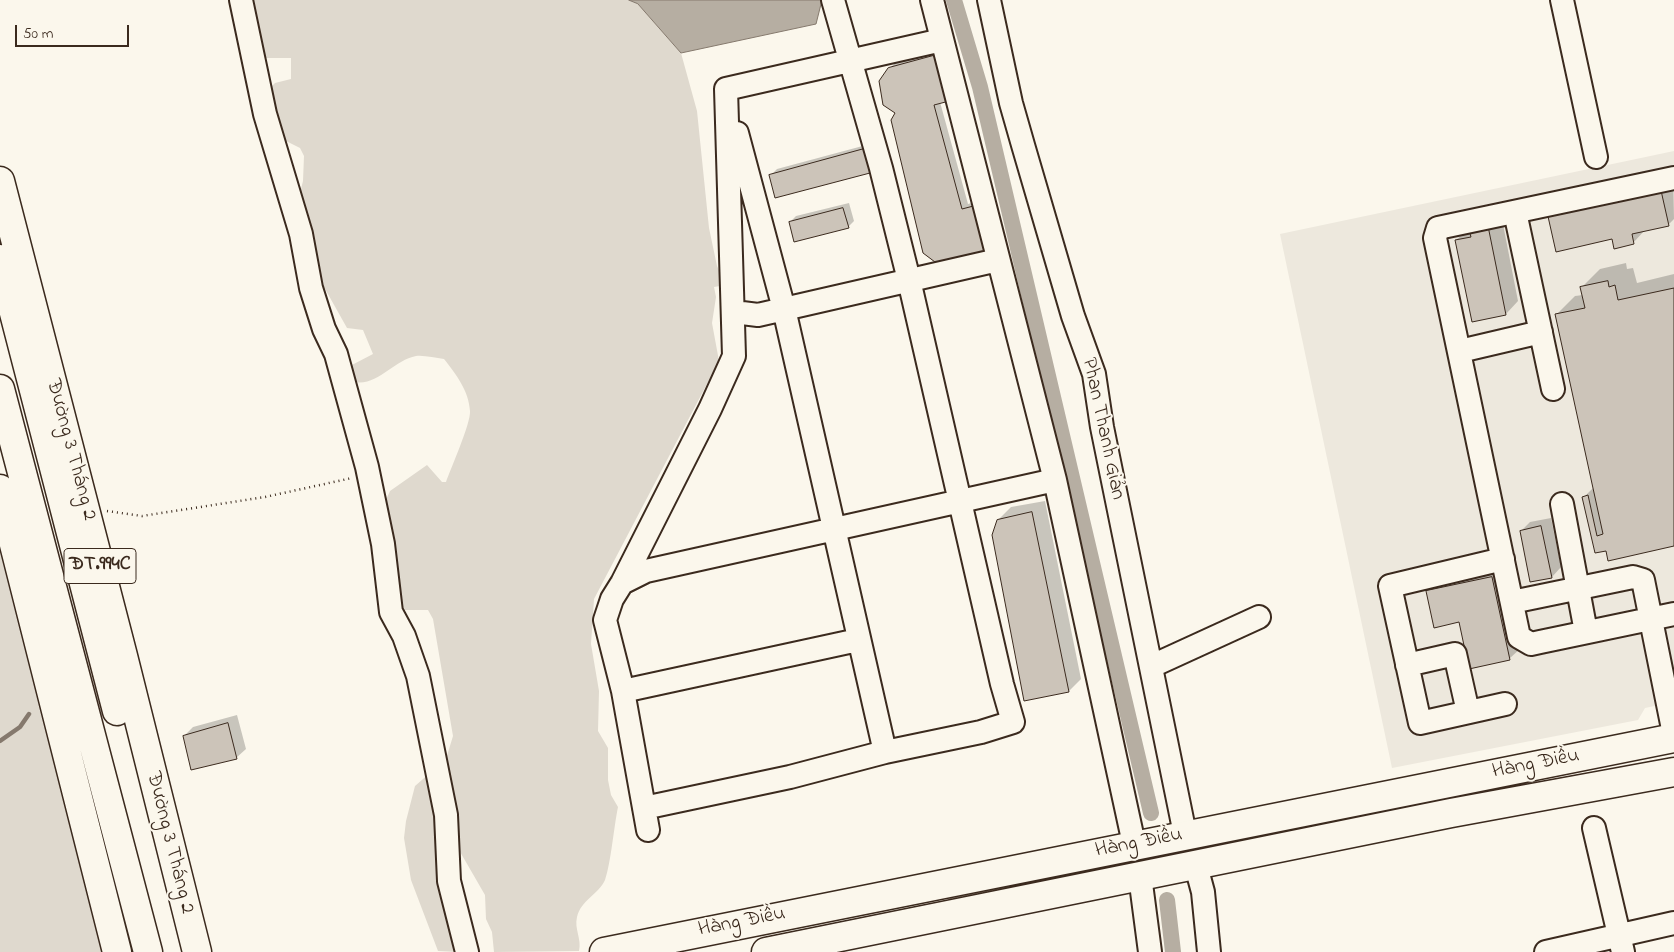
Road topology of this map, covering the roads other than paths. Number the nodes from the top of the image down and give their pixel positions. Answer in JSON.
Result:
{"nodes":[{"id":1,"x":242,"y":0,"type":"edge"},
{"id":2,"x":833,"y":0,"type":"edge"},
{"id":3,"x":932,"y":0,"type":"edge"},
{"id":4,"x":989,"y":0,"type":"edge"},
{"id":5,"x":1562,"y":0,"type":"edge"},
{"id":6,"x":942,"y":40,"type":"junction"},
{"id":7,"x":850,"y":61,"type":"junction"},
{"id":8,"x":726,"y":89,"type":"junction"},
{"id":9,"x":1596,"y":156,"type":"dead end"},
{"id":10,"x":1674,"y":178,"type":"edge"},
{"id":11,"x":0,"y":181,"type":"edge"},
{"id":12,"x":1515,"y":212,"type":"junction"},
{"id":13,"x":0,"y":260,"type":"edge"},
{"id":14,"x":998,"y":260,"type":"junction"},
{"id":15,"x":909,"y":280,"type":"junction"},
{"id":16,"x":784,"y":309,"type":"junction"},
{"id":17,"x":734,"y":312,"type":"junction"},
{"id":18,"x":1541,"y":332,"type":"junction"},
{"id":19,"x":1460,"y":351,"type":"junction"},
{"id":20,"x":0,"y":389,"type":"edge"},
{"id":21,"x":1553,"y":389,"type":"dead end"},
{"id":22,"x":1055,"y":480,"type":"junction"},
{"id":23,"x":0,"y":489,"type":"edge"},
{"id":24,"x":961,"y":502,"type":"junction"},
{"id":25,"x":1562,"y":504,"type":"dead end"},
{"id":26,"x":834,"y":529,"type":"junction"},
{"id":27,"x":1502,"y":559,"type":"junction"},
{"id":28,"x":622,"y":584,"type":"junction"},
{"id":29,"x":1578,"y":588,"type":"junction"},
{"id":30,"x":1512,"y":602,"type":"junction"},
{"id":31,"x":1674,"y":614,"type":"edge"},
{"id":32,"x":1259,"y":616,"type":"dead end"},
{"id":33,"x":1651,"y":618,"type":"junction"},
{"id":34,"x":1586,"y":632,"type":"junction"},
{"id":35,"x":858,"y":640,"type":"junction"},
{"id":36,"x":1407,"y":665,"type":"junction"},
{"id":37,"x":1152,"y":666,"type":"junction"},
{"id":38,"x":623,"y":691,"type":"junction"},
{"id":39,"x":1505,"y":704,"type":"dead end"},
{"id":40,"x":1468,"y":712,"type":"junction"},
{"id":41,"x":1674,"y":734,"type":"edge"},
{"id":42,"x":1674,"y":738,"type":"edge"},
{"id":43,"x":885,"y":752,"type":"junction"},
{"id":44,"x":1674,"y":772,"type":"edge"},
{"id":45,"x":1445,"y":783,"type":"junction"},
{"id":46,"x":644,"y":808,"type":"junction"},
{"id":47,"x":1451,"y":813,"type":"junction"},
{"id":48,"x":1594,"y":828,"type":"dead end"},
{"id":49,"x":648,"y":830,"type":"dead end"},
{"id":50,"x":1185,"y":834,"type":"junction"},
{"id":51,"x":1134,"y":844,"type":"junction"},
{"id":52,"x":1196,"y":866,"type":"junction"},
{"id":53,"x":1140,"y":876,"type":"junction"},
{"id":54,"x":1674,"y":923,"type":"edge"},
{"id":55,"x":1621,"y":944,"type":"edge"},
{"id":56,"x":651,"y":947,"type":"edge"},
{"id":57,"x":117,"y":952,"type":"edge"},
{"id":58,"x":148,"y":952,"type":"edge"},
{"id":59,"x":179,"y":952,"type":"edge"},
{"id":60,"x":197,"y":952,"type":"edge"},
{"id":61,"x":467,"y":952,"type":"edge"},
{"id":62,"x":604,"y":952,"type":"edge"},
{"id":63,"x":766,"y":952,"type":"edge"},
{"id":64,"x":1150,"y":952,"type":"edge"},
{"id":65,"x":1209,"y":952,"type":"edge"},
{"id":66,"x":1546,"y":952,"type":"edge"}],
"edges":[{"from":1,"to":61,"type":"street"},
{"from":2,"to":7,"type":"street"},
{"from":3,"to":6,"type":"street"},
{"from":4,"to":37,"type":"street","name":"Phan Thanh Giản"},
{"from":5,"to":9,"type":"street"},
{"from":6,"to":7,"type":"street"},
{"from":6,"to":14,"type":"street"},
{"from":7,"to":8,"type":"street"},
{"from":7,"to":15,"type":"street"},
{"from":8,"to":16,"type":"street"},
{"from":8,"to":17,"type":"street"},
{"from":10,"to":12,"type":"street"},
{"from":11,"to":60,"type":"main road","name":"Đường 3 Tháng 2","number":"ĐT.994C"},
{"from":12,"to":18,"type":"street"},
{"from":12,"to":19,"type":"street"},
{"from":13,"to":59,"type":"main road","name":"Đường 3 Tháng 2","number":"ĐT.994C"},
{"from":14,"to":15,"type":"street"},
{"from":14,"to":22,"type":"street"},
{"from":15,"to":16,"type":"street"},
{"from":15,"to":24,"type":"street"},
{"from":16,"to":17,"type":"street"},
{"from":16,"to":26,"type":"street"},
{"from":17,"to":28,"type":"street"},
{"from":18,"to":19,"type":"street"},
{"from":18,"to":21,"type":"street"},
{"from":19,"to":27,"type":"street"},
{"from":20,"to":58,"type":"main road","number":"ĐT.994C"},
{"from":22,"to":24,"type":"street"},
{"from":22,"to":51,"type":"street"},
{"from":23,"to":57,"type":"main road"},
{"from":24,"to":26,"type":"street"},
{"from":24,"to":43,"type":"street"},
{"from":25,"to":29,"type":"street"},
{"from":26,"to":28,"type":"street"},
{"from":26,"to":35,"type":"street"},
{"from":27,"to":30,"type":"street"},
{"from":27,"to":36,"type":"street"},
{"from":28,"to":38,"type":"street"},
{"from":29,"to":30,"type":"street"},
{"from":29,"to":33,"type":"street"},
{"from":29,"to":34,"type":"street"},
{"from":30,"to":34,"type":"street"},
{"from":31,"to":33,"type":"street"},
{"from":32,"to":37,"type":"street"},
{"from":33,"to":34,"type":"street"},
{"from":33,"to":41,"type":"street"},
{"from":35,"to":38,"type":"street"},
{"from":35,"to":43,"type":"street"},
{"from":36,"to":40,"type":"street"},
{"from":36,"to":40,"type":"street"},
{"from":37,"to":50,"type":"street","name":"Phan Thanh Giản"},
{"from":38,"to":46,"type":"street"},
{"from":39,"to":40,"type":"street"},
{"from":42,"to":45,"type":"main road","name":"Hàng Điều"},
{"from":43,"to":46,"type":"street"},
{"from":44,"to":47,"type":"main road","name":"Hàng Điều"},
{"from":45,"to":47,"type":"main road"},
{"from":45,"to":50,"type":"main road","name":"Hàng Điều"},
{"from":46,"to":49,"type":"street"},
{"from":47,"to":52,"type":"main road","name":"Hàng Điều"},
{"from":48,"to":55,"type":"street"},
{"from":50,"to":51,"type":"main road","name":"Hàng Điều"},
{"from":51,"to":56,"type":"main road","name":"Hàng Điều"},
{"from":52,"to":53,"type":"main road","name":"Hàng Điều"},
{"from":52,"to":65,"type":"street"},
{"from":53,"to":63,"type":"main road","name":"Hàng Điều"},
{"from":53,"to":64,"type":"street"},
{"from":54,"to":55,"type":"street"},
{"from":55,"to":66,"type":"street"},
{"from":56,"to":62,"type":"main road","name":"Hàng Điều"}]}
